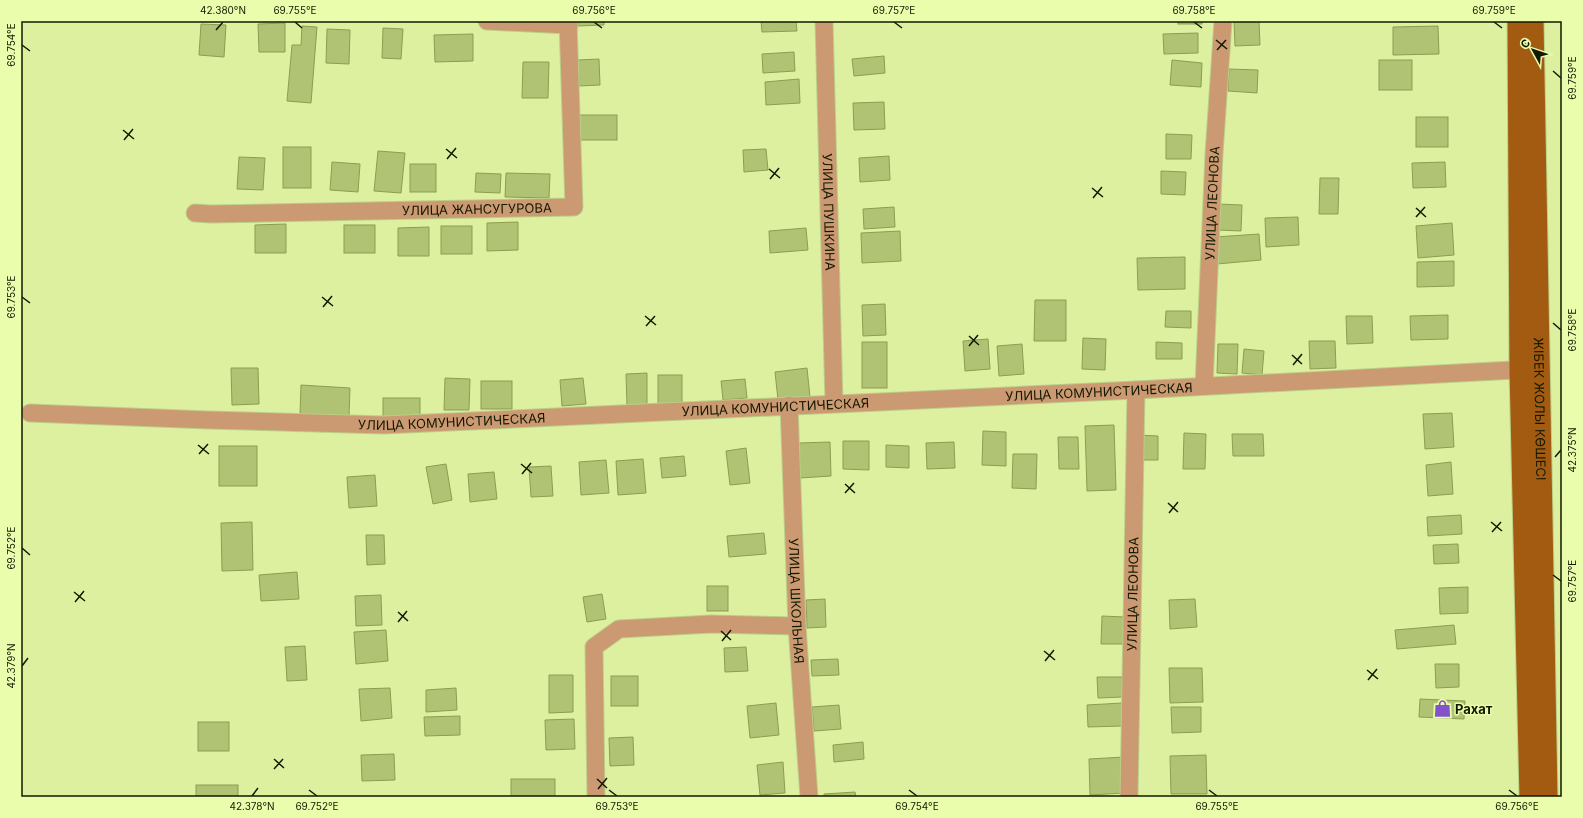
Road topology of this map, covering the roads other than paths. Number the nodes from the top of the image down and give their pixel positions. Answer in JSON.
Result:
{"nodes":[{"id":1,"x":487,"y":21,"type":"edge"},
{"id":2,"x":824,"y":21,"type":"edge"},
{"id":3,"x":1223,"y":21,"type":"edge"},
{"id":4,"x":1518,"y":21,"type":"edge"},
{"id":5,"x":1534,"y":21,"type":"edge"},
{"id":6,"x":568,"y":23,"type":"edge"},
{"id":7,"x":195,"y":213,"type":"dead end"},
{"id":8,"x":1530,"y":370,"type":"junction"},
{"id":9,"x":1204,"y":386,"type":"junction"},
{"id":10,"x":1136,"y":390,"type":"junction"},
{"id":11,"x":834,"y":403,"type":"junction"},
{"id":12,"x":789,"y":405,"type":"junction"},
{"id":13,"x":30,"y":413,"type":"dead end"},
{"id":14,"x":797,"y":626,"type":"junction"},
{"id":15,"x":596,"y":797,"type":"edge"},
{"id":16,"x":809,"y":797,"type":"edge"},
{"id":17,"x":1129,"y":797,"type":"edge"},
{"id":18,"x":1530,"y":797,"type":"edge"},
{"id":19,"x":1547,"y":797,"type":"edge"}],
"edges":[{"from":1,"to":6,"type":"street"},
{"from":2,"to":11,"type":"street","name":"УЛИЦА ПУШКИНА"},
{"from":3,"to":9,"type":"street","name":"УЛИЦА ЛЕОНОВА"},
{"from":4,"to":8,"type":"main road","name":"ЖІБЕК ЖОЛЫ КӨШЕСІ"},
{"from":5,"to":8,"type":"main road","name":"ЖІБЕК ЖОЛЫ КӨШЕСІ"},
{"from":6,"to":7,"type":"street","name":"УЛИЦА ЖАНСУГУРОВА"},
{"from":8,"to":9,"type":"street","name":"УЛИЦА КОМУНИСТИЧЕСКАЯ"},
{"from":8,"to":18,"type":"main road","name":"ЖІБЕК ЖОЛЫ КӨШЕСІ"},
{"from":8,"to":19,"type":"main road","name":"ЖІБЕК ЖОЛЫ КӨШЕСІ"},
{"from":9,"to":10,"type":"street","name":"УЛИЦА КОМУНИСТИЧЕСКАЯ"},
{"from":10,"to":11,"type":"street","name":"УЛИЦА КОМУНИСТИЧЕСКАЯ"},
{"from":10,"to":17,"type":"street","name":"УЛИЦА ЛЕОНОВА"},
{"from":11,"to":12,"type":"street","name":"УЛИЦА КОМУНИСТИЧЕСКАЯ"},
{"from":12,"to":13,"type":"street","name":"УЛИЦА КОМУНИСТИЧЕСКАЯ"},
{"from":12,"to":14,"type":"street","name":"УЛИЦА ШКОЛЬНАЯ"},
{"from":14,"to":15,"type":"street"},
{"from":14,"to":16,"type":"street","name":"УЛИЦА ШКОЛЬНАЯ"}]}
